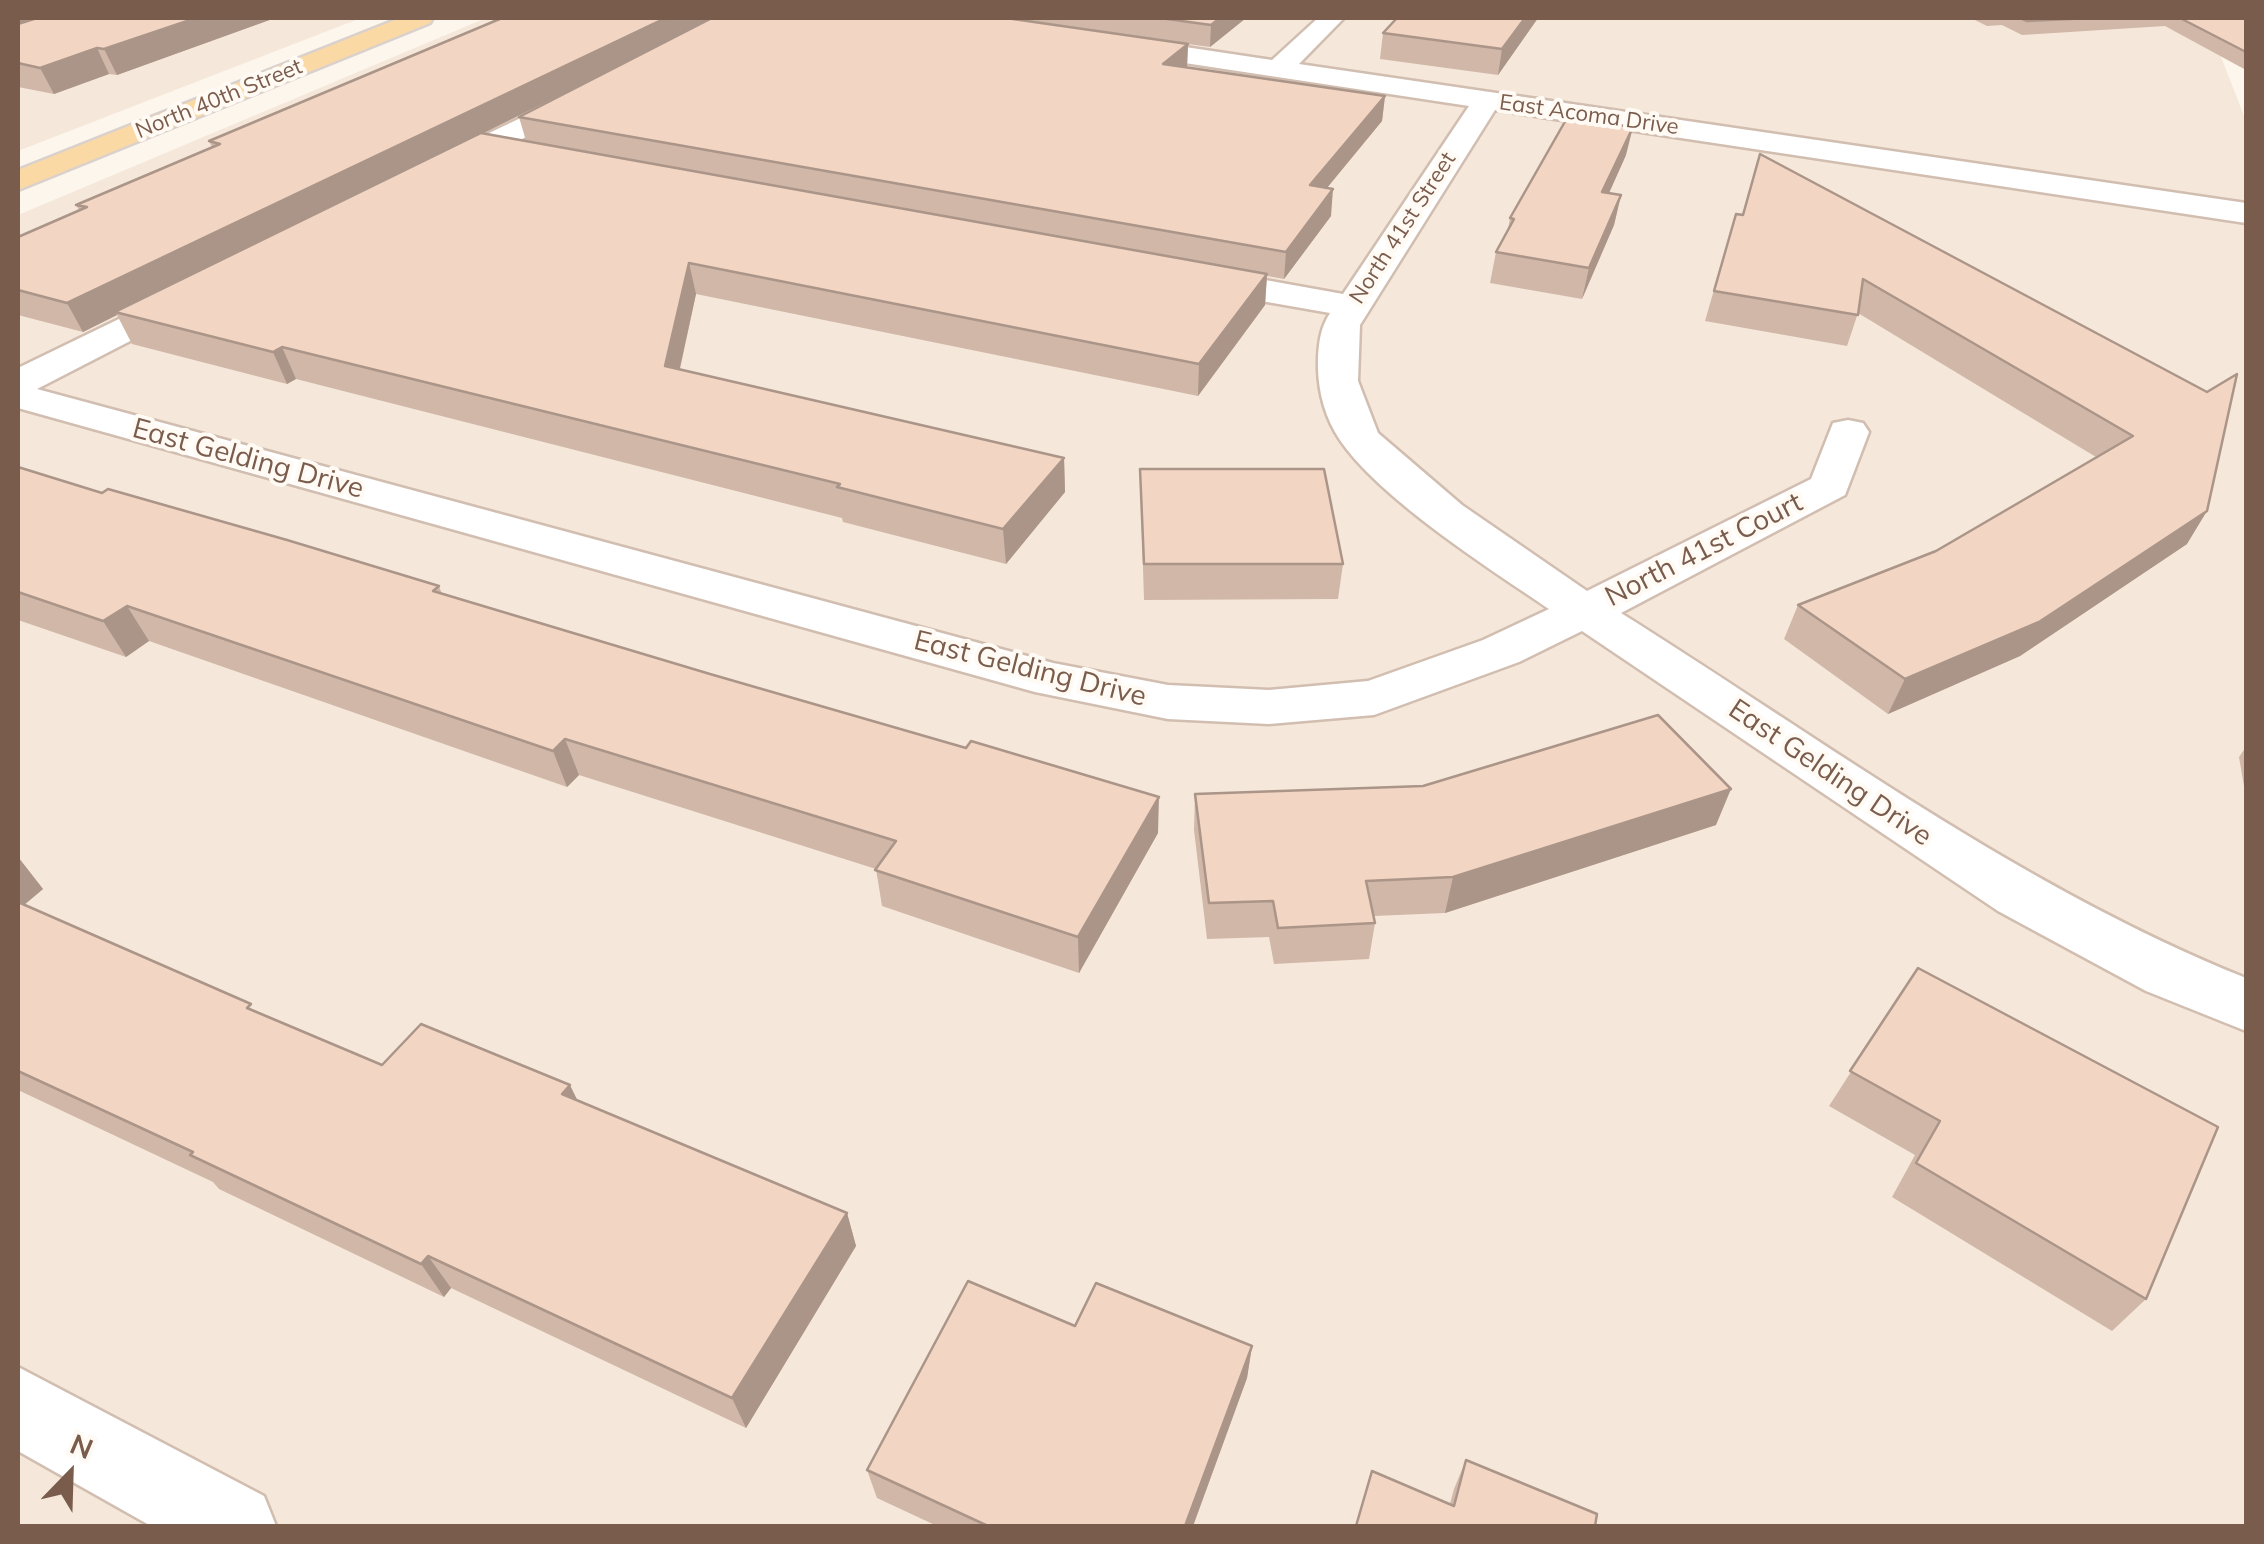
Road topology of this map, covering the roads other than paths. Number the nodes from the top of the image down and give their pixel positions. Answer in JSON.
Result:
{"nodes":[{"id":1,"x":422,"y":18,"type":"edge"},
{"id":2,"x":1332,"y":18,"type":"edge"},
{"id":3,"x":1085,"y":40,"type":"edge"},
{"id":4,"x":1278,"y":69,"type":"junction"},
{"id":5,"x":620,"y":78,"type":"edge"},
{"id":6,"x":1487,"y":100,"type":"junction"},
{"id":7,"x":482,"y":147,"type":"junction"},
{"id":8,"x":534,"y":156,"type":"edge"},
{"id":9,"x":18,"y":180,"type":"edge"},
{"id":10,"x":413,"y":182,"type":"edge"},
{"id":11,"x":2246,"y":213,"type":"edge"},
{"id":12,"x":1160,"y":272,"type":"edge"},
{"id":13,"x":224,"y":278,"type":"edge"},
{"id":14,"x":1351,"y":306,"type":"junction"},
{"id":15,"x":18,"y":383,"type":"edge"},
{"id":16,"x":18,"y":396,"type":"edge"},
{"id":17,"x":1848,"y":432,"type":"dead end"},
{"id":18,"x":1580,"y":611,"type":"junction"},
{"id":19,"x":2246,"y":1005,"type":"edge"},
{"id":20,"x":18,"y":1407,"type":"edge"},
{"id":21,"x":234,"y":1526,"type":"edge"}],
"edges":[{"from":1,"to":9,"type":"main road","name":"North 40th Street"},
{"from":2,"to":4,"type":"street"},
{"from":3,"to":4,"type":"street","name":"East Acoma Drive"},
{"from":4,"to":6,"type":"street","name":"East Acoma Drive"},
{"from":5,"to":7,"type":"street"},
{"from":6,"to":11,"type":"street","name":"East Acoma Drive"},
{"from":6,"to":14,"type":"street","name":"North 41st Street"},
{"from":7,"to":8,"type":"street"},
{"from":7,"to":10,"type":"street"},
{"from":12,"to":14,"type":"street"},
{"from":13,"to":15,"type":"street"},
{"from":14,"to":18,"type":"street","name":"North 41st Street"},
{"from":16,"to":18,"type":"street","name":"East Gelding Drive"},
{"from":17,"to":18,"type":"street","name":"North 41st Court"},
{"from":18,"to":19,"type":"street","name":"East Gelding Drive"},
{"from":20,"to":21,"type":"street"}]}
